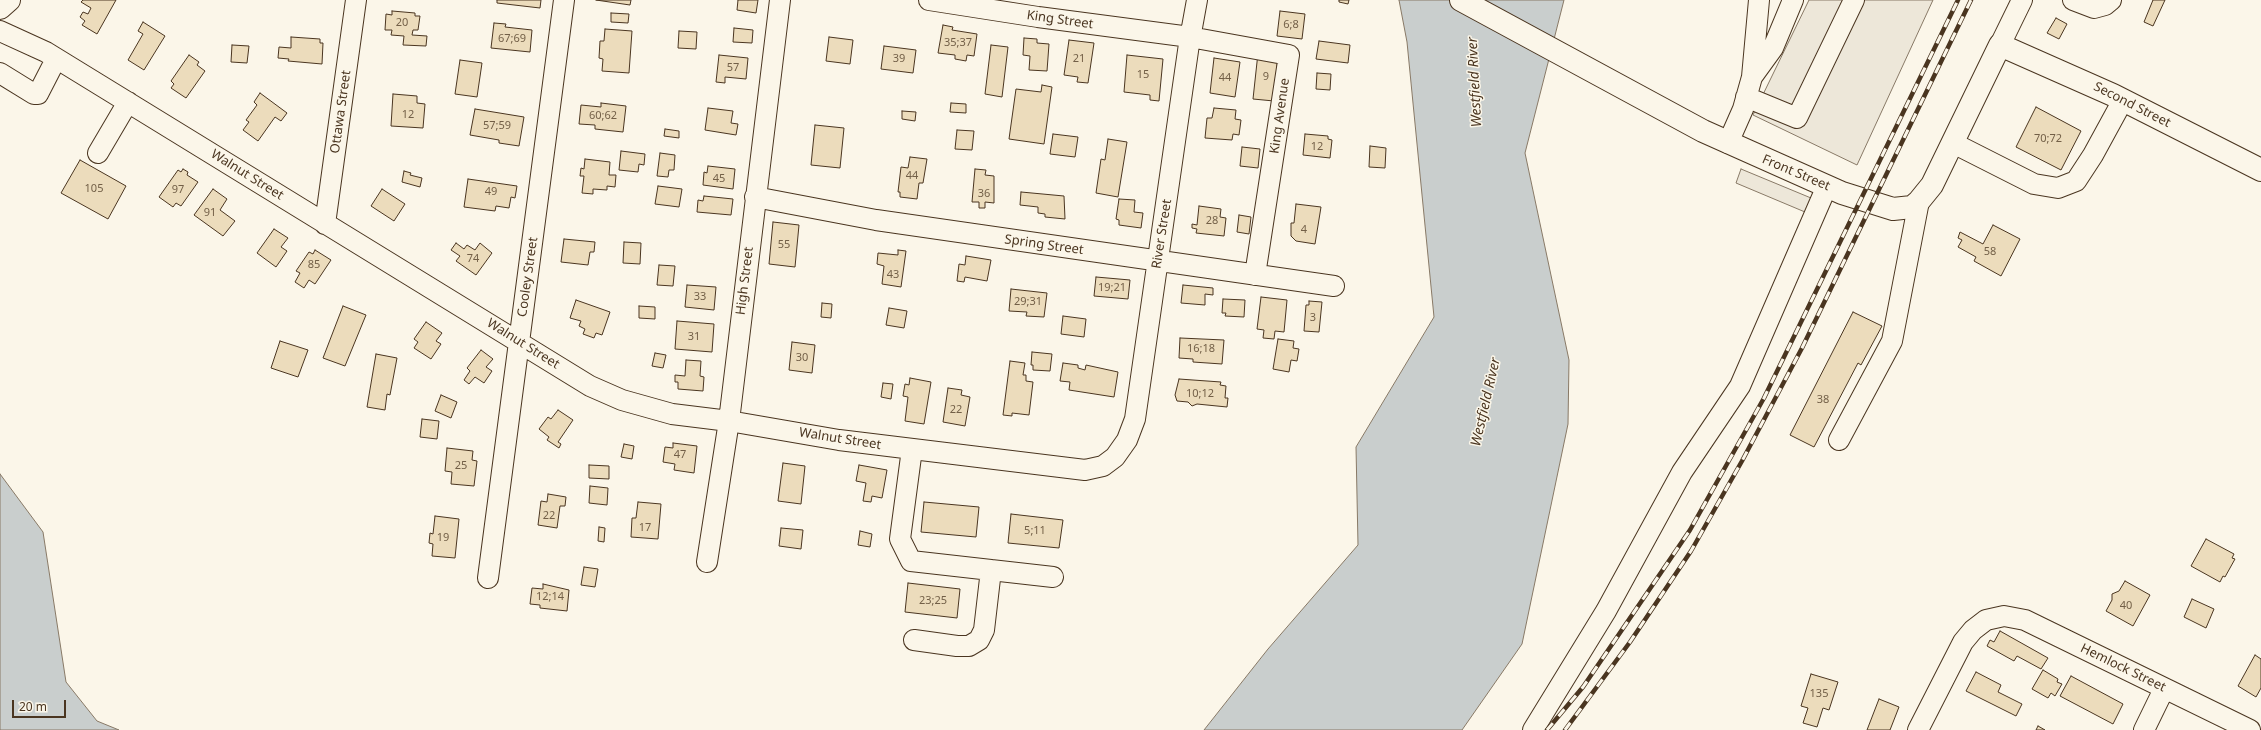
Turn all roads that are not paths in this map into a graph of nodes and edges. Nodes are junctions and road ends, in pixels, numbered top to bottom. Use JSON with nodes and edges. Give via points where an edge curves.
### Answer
{"nodes":[{"id":1,"x":9,"y":0,"type":"edge"},
{"id":2,"x":356,"y":0,"type":"edge"},
{"id":3,"x":564,"y":0,"type":"edge"},
{"id":4,"x":780,"y":0,"type":"edge"},
{"id":5,"x":929,"y":0,"type":"edge"},
{"id":6,"x":1197,"y":0,"type":"edge"},
{"id":7,"x":1759,"y":0,"type":"edge"},
{"id":8,"x":1793,"y":0,"type":"edge"},
{"id":9,"x":1854,"y":0,"type":"edge"},
{"id":10,"x":2022,"y":0,"type":"edge"},
{"id":11,"x":2073,"y":0,"type":"edge"},
{"id":12,"x":2111,"y":0,"type":"edge"},
{"id":13,"x":1469,"y":4,"type":"edge"},
{"id":14,"x":0,"y":8,"type":"edge"},
{"id":15,"x":0,"y":31,"type":"edge"},
{"id":16,"x":1190,"y":37,"type":"junction"},
{"id":17,"x":2000,"y":45,"type":"junction"},
{"id":18,"x":56,"y":59,"type":"junction"},
{"id":19,"x":0,"y":73,"type":"edge"},
{"id":20,"x":1752,"y":77,"type":"junction"},
{"id":21,"x":1746,"y":97,"type":"junction"},
{"id":22,"x":2123,"y":100,"type":"junction"},
{"id":23,"x":128,"y":102,"type":"junction"},
{"id":24,"x":1728,"y":143,"type":"junction"},
{"id":25,"x":1953,"y":143,"type":"junction"},
{"id":26,"x":98,"y":154,"type":"dead end"},
{"id":27,"x":2261,"y":170,"type":"edge"},
{"id":28,"x":1827,"y":186,"type":"junction"},
{"id":29,"x":755,"y":197,"type":"junction"},
{"id":30,"x":1919,"y":201,"type":"junction"},
{"id":31,"x":325,"y":224,"type":"junction"},
{"id":32,"x":1157,"y":261,"type":"junction"},
{"id":33,"x":1255,"y":276,"type":"junction"},
{"id":34,"x":1334,"y":286,"type":"dead end"},
{"id":35,"x":519,"y":342,"type":"junction"},
{"id":36,"x":729,"y":421,"type":"junction"},
{"id":37,"x":1839,"y":440,"type":"dead end"},
{"id":38,"x":912,"y":449,"type":"junction"},
{"id":39,"x":1110,"y":461,"type":"joint"},
{"id":40,"x":707,"y":562,"type":"dead end"},
{"id":41,"x":991,"y":570,"type":"junction"},
{"id":42,"x":1053,"y":577,"type":"dead end"},
{"id":43,"x":488,"y":578,"type":"dead end"},
{"id":44,"x":914,"y":640,"type":"dead end"},
{"id":45,"x":2164,"y":689,"type":"junction"},
{"id":46,"x":1533,"y":730,"type":"edge"},
{"id":47,"x":1918,"y":730,"type":"edge"},
{"id":48,"x":2144,"y":730,"type":"edge"},
{"id":49,"x":2250,"y":730,"type":"edge"}],
"edges":[{"from":1,"to":14,"type":"main road"},
{"from":2,"to":31,"type":"street","name":"Ottawa Street"},
{"from":3,"to":35,"type":"street","name":"Cooley Street"},
{"from":4,"to":29,"type":"street","name":"High Street"},
{"from":5,"to":16,"type":"street","name":"King Street"},
{"from":6,"to":16,"type":"street","name":"River Street"},
{"from":7,"to":20,"type":"street"},
{"from":8,"to":20,"type":"street","via":[[1773,48]]},
{"from":9,"to":21,"type":"street","via":[[1797,118]]},
{"from":10,"to":17,"type":"street"},
{"from":11,"to":12,"type":"street","via":[[2094,8]]},
{"from":13,"to":24,"type":"main road","name":"Front Street"},
{"from":15,"to":18,"type":"street","name":"Walnut Street"},
{"from":16,"to":32,"type":"street","name":"River Street"},
{"from":16,"to":33,"type":"street","name":"King Avenue","via":[[1289,55]]},
{"from":17,"to":22,"type":"main road","name":"Second Street"},
{"from":17,"to":25,"type":"main road"},
{"from":18,"to":19,"type":"street","via":[[38,94]]},
{"from":18,"to":23,"type":"street","name":"Walnut Street"},
{"from":20,"to":21,"type":"street"},
{"from":21,"to":24,"type":"street"},
{"from":22,"to":25,"type":"street","via":[[2094,155],[2076,181],[2058,188],[2034,184]]},
{"from":22,"to":27,"type":"main road","name":"Second Street"},
{"from":23,"to":26,"type":"street"},
{"from":23,"to":31,"type":"street","name":"Walnut Street"},
{"from":24,"to":28,"type":"main road","name":"Front Street"},
{"from":25,"to":30,"type":"main road","via":[[1939,173]]},
{"from":28,"to":30,"type":"main road","name":"Front Street","via":[[1860,200],[1893,209],[1912,207]]},
{"from":28,"to":46,"type":"street","via":[[1740,386],[1682,472],[1606,611]]},
{"from":29,"to":32,"type":"street","name":"Spring Street","via":[[876,220]]},
{"from":29,"to":36,"type":"street","name":"High Street"},
{"from":30,"to":37,"type":"street","via":[[1892,341]]},
{"from":31,"to":35,"type":"street","name":"Walnut Street"},
{"from":32,"to":33,"type":"street","name":"Spring Street"},
{"from":32,"to":39,"type":"street","name":"River Street","via":[[1135,419],[1127,440]]},
{"from":33,"to":34,"type":"street","name":"Spring Street"},
{"from":35,"to":36,"type":"street","name":"Walnut Street","via":[[590,386],[622,400],[672,414]]},
{"from":35,"to":43,"type":"street","name":"Cooley Street"},
{"from":36,"to":38,"type":"street","name":"Walnut Street","via":[[839,440]]},
{"from":36,"to":40,"type":"street","name":"High Street"},
{"from":38,"to":39,"type":"street","name":"Walnut Street","via":[[1068,469],[1092,470]]},
{"from":38,"to":41,"type":"street","via":[[900,539],[911,561]]},
{"from":41,"to":42,"type":"street"},
{"from":41,"to":44,"type":"street","via":[[984,630],[979,640],[969,646]]},
{"from":45,"to":47,"type":"street","name":"Hemlock Street","via":[[2025,620],[2014,617],[1993,618],[1973,630],[1963,642]]},
{"from":45,"to":48,"type":"street"},
{"from":45,"to":49,"type":"street","name":"Hemlock Street"}]}
